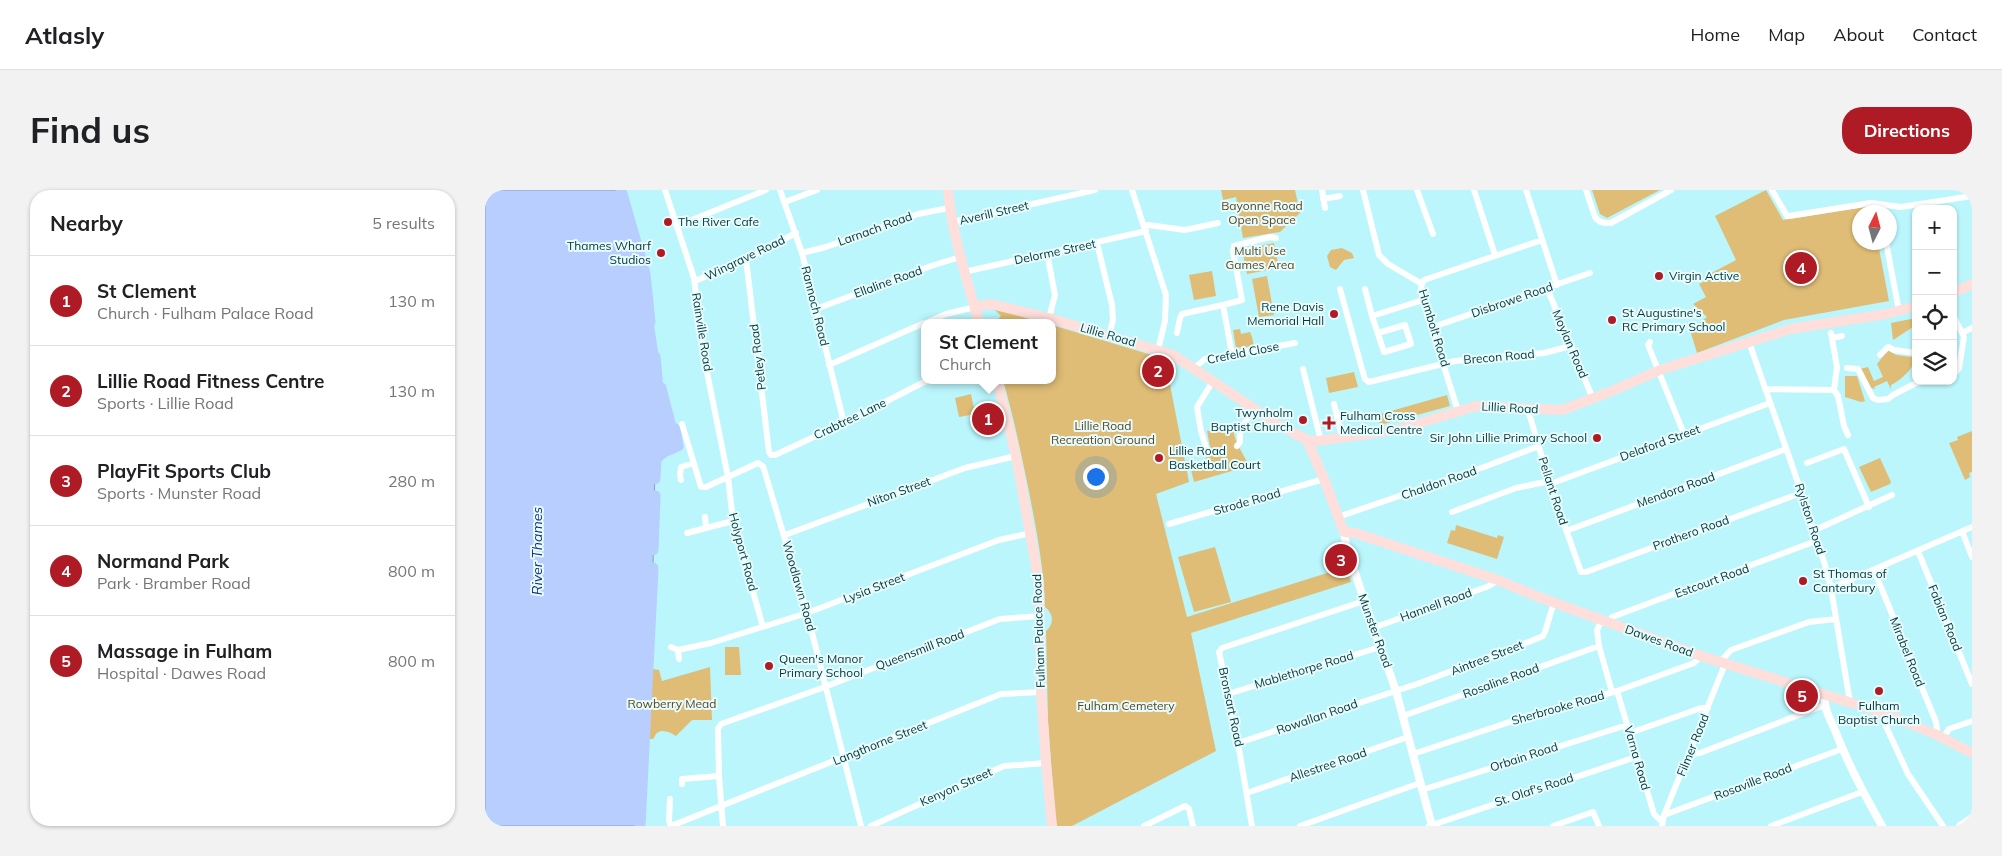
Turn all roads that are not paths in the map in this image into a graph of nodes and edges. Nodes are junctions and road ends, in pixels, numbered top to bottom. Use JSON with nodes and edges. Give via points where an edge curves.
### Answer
{"nodes":[{"id":1,"x":665,"y":190,"type":"edge"},
{"id":2,"x":766,"y":190,"type":"edge"},
{"id":3,"x":780,"y":190,"type":"edge"},
{"id":4,"x":817,"y":190,"type":"edge"},
{"id":5,"x":948,"y":190,"type":"edge"},
{"id":6,"x":1095,"y":190,"type":"edge"},
{"id":7,"x":1132,"y":190,"type":"edge"},
{"id":8,"x":1322,"y":190,"type":"edge"},
{"id":9,"x":1363,"y":190,"type":"edge"},
{"id":10,"x":1417,"y":190,"type":"edge"},
{"id":11,"x":1474,"y":190,"type":"edge"},
{"id":12,"x":1526,"y":190,"type":"edge"},
{"id":13,"x":1587,"y":190,"type":"edge"},
{"id":14,"x":1671,"y":190,"type":"edge"},
{"id":15,"x":1772,"y":190,"type":"edge"},
{"id":16,"x":1340,"y":196,"type":"dead end"},
{"id":17,"x":1972,"y":196,"type":"edge"},
{"id":18,"x":1323,"y":199,"type":"junction"},
{"id":19,"x":785,"y":202,"type":"junction"},
{"id":20,"x":1858,"y":205,"type":"edge"},
{"id":21,"x":1879,"y":205,"type":"edge"},
{"id":22,"x":1852,"y":206,"type":"edge"},
{"id":23,"x":1897,"y":207,"type":"edge"},
{"id":24,"x":949,"y":208,"type":"junction"},
{"id":25,"x":1325,"y":208,"type":"dead end"},
{"id":26,"x":952,"y":222,"type":"junction"},
{"id":27,"x":1218,"y":223,"type":"dead end"},
{"id":28,"x":677,"y":226,"type":"junction"},
{"id":29,"x":1145,"y":229,"type":"junction"},
{"id":30,"x":795,"y":233,"type":"junction"},
{"id":31,"x":1433,"y":234,"type":"dead end"},
{"id":32,"x":1276,"y":238,"type":"dead end"},
{"id":33,"x":1542,"y":240,"type":"junction"},
{"id":34,"x":1097,"y":243,"type":"junction"},
{"id":35,"x":1888,"y":250,"type":"edge"},
{"id":36,"x":802,"y":253,"type":"junction"},
{"id":37,"x":1047,"y":253,"type":"junction"},
{"id":38,"x":1495,"y":255,"type":"junction"},
{"id":39,"x":961,"y":258,"type":"junction"},
{"id":40,"x":746,"y":259,"type":"junction"},
{"id":41,"x":964,"y":272,"type":"junction"},
{"id":42,"x":1590,"y":274,"type":"dead end"},
{"id":43,"x":695,"y":282,"type":"junction"},
{"id":44,"x":1422,"y":284,"type":"junction"},
{"id":45,"x":1972,"y":284,"type":"edge"},
{"id":46,"x":1557,"y":285,"type":"junction"},
{"id":47,"x":1547,"y":288,"type":"junction"},
{"id":48,"x":1365,"y":289,"type":"dead end"},
{"id":49,"x":1341,"y":290,"type":"dead end"},
{"id":50,"x":1957,"y":291,"type":"edge"},
{"id":51,"x":1423,"y":300,"type":"junction"},
{"id":52,"x":1223,"y":305,"type":"junction"},
{"id":53,"x":975,"y":307,"type":"junction"},
{"id":54,"x":1912,"y":307,"type":"edge"},
{"id":55,"x":816,"y":309,"type":"junction"},
{"id":56,"x":1899,"y":310,"type":"junction"},
{"id":57,"x":1372,"y":316,"type":"junction"},
{"id":58,"x":1049,"y":318,"type":"junction"},
{"id":59,"x":934,"y":319,"type":"edge"},
{"id":60,"x":978,"y":319,"type":"edge"},
{"id":61,"x":1052,"y":319,"type":"edge"},
{"id":62,"x":1056,"y":320,"type":"edge"},
{"id":63,"x":1957,"y":323,"type":"edge"},
{"id":64,"x":921,"y":325,"type":"edge"},
{"id":65,"x":1433,"y":327,"type":"junction"},
{"id":66,"x":1972,"y":328,"type":"edge"},
{"id":67,"x":1177,"y":333,"type":"dead end"},
{"id":68,"x":1378,"y":333,"type":"junction"},
{"id":69,"x":1962,"y":333,"type":"junction"},
{"id":70,"x":1109,"y":336,"type":"junction"},
{"id":71,"x":1842,"y":336,"type":"dead end"},
{"id":72,"x":1650,"y":342,"type":"dead end"},
{"id":73,"x":1749,"y":342,"type":"junction"},
{"id":74,"x":1295,"y":343,"type":"dead end"},
{"id":75,"x":1571,"y":346,"type":"junction"},
{"id":76,"x":1157,"y":350,"type":"junction"},
{"id":77,"x":1912,"y":352,"type":"edge"},
{"id":78,"x":1232,"y":354,"type":"junction"},
{"id":79,"x":1880,"y":355,"type":"dead end"},
{"id":80,"x":1445,"y":363,"type":"junction"},
{"id":81,"x":829,"y":365,"type":"junction"},
{"id":82,"x":1194,"y":368,"type":"junction"},
{"id":83,"x":1847,"y":368,"type":"dead end"},
{"id":84,"x":1303,"y":369,"type":"dead end"},
{"id":85,"x":1659,"y":370,"type":"junction"},
{"id":86,"x":1957,"y":370,"type":"edge"},
{"id":87,"x":1213,"y":381,"type":"junction"},
{"id":88,"x":921,"y":384,"type":"edge"},
{"id":89,"x":998,"y":384,"type":"edge"},
{"id":90,"x":1912,"y":385,"type":"edge"},
{"id":91,"x":1765,"y":389,"type":"junction"},
{"id":92,"x":1834,"y":390,"type":"junction"},
{"id":93,"x":1593,"y":399,"type":"junction"},
{"id":94,"x":1770,"y":403,"type":"junction"},
{"id":95,"x":1334,"y":404,"type":"dead end"},
{"id":96,"x":1253,"y":408,"type":"junction"},
{"id":97,"x":1528,"y":410,"type":"junction"},
{"id":98,"x":1459,"y":411,"type":"junction"},
{"id":99,"x":843,"y":423,"type":"junction"},
{"id":100,"x":682,"y":424,"type":"dead end"},
{"id":101,"x":1684,"y":434,"type":"junction"},
{"id":102,"x":1848,"y":435,"type":"dead end"},
{"id":103,"x":1342,"y":437,"type":"junction"},
{"id":104,"x":1307,"y":440,"type":"junction"},
{"id":105,"x":1321,"y":441,"type":"junction"},
{"id":106,"x":1237,"y":446,"type":"dead end"},
{"id":107,"x":1539,"y":446,"type":"junction"},
{"id":108,"x":1787,"y":449,"type":"junction"},
{"id":109,"x":1207,"y":451,"type":"dead end"},
{"id":110,"x":771,"y":455,"type":"joint"},
{"id":111,"x":1016,"y":456,"type":"junction"},
{"id":112,"x":694,"y":463,"type":"junction"},
{"id":113,"x":1807,"y":463,"type":"dead end"},
{"id":114,"x":728,"y":477,"type":"junction"},
{"id":115,"x":1324,"y":479,"type":"junction"},
{"id":116,"x":681,"y":480,"type":"dead end"},
{"id":117,"x":1550,"y":482,"type":"junction"},
{"id":118,"x":1801,"y":493,"type":"junction"},
{"id":119,"x":1892,"y":495,"type":"dead end"},
{"id":120,"x":1869,"y":507,"type":"junction"},
{"id":121,"x":1452,"y":512,"type":"dead end"},
{"id":122,"x":705,"y":517,"type":"dead end"},
{"id":123,"x":1338,"y":517,"type":"junction"},
{"id":124,"x":733,"y":521,"type":"junction"},
{"id":125,"x":1169,"y":524,"type":"dead end"},
{"id":126,"x":1972,"y":527,"type":"edge"},
{"id":127,"x":706,"y":528,"type":"junction"},
{"id":128,"x":1566,"y":530,"type":"junction"},
{"id":129,"x":1813,"y":531,"type":"junction"},
{"id":130,"x":1344,"y":532,"type":"junction"},
{"id":131,"x":1962,"y":532,"type":"junction"},
{"id":132,"x":687,"y":533,"type":"dead end"},
{"id":133,"x":1031,"y":533,"type":"junction"},
{"id":134,"x":785,"y":535,"type":"junction"},
{"id":135,"x":1816,"y":541,"type":"junction"},
{"id":136,"x":1918,"y":551,"type":"junction"},
{"id":137,"x":1972,"y":557,"type":"edge"},
{"id":138,"x":1874,"y":570,"type":"junction"},
{"id":139,"x":1581,"y":572,"type":"joint"},
{"id":140,"x":1498,"y":580,"type":"junction"},
{"id":141,"x":1831,"y":588,"type":"junction"},
{"id":142,"x":1364,"y":601,"type":"junction"},
{"id":143,"x":1555,"y":602,"type":"junction"},
{"id":144,"x":807,"y":613,"type":"junction"},
{"id":145,"x":1040,"y":616,"type":"junction"},
{"id":146,"x":1836,"y":619,"type":"junction"},
{"id":147,"x":1605,"y":621,"type":"junction"},
{"id":148,"x":763,"y":627,"type":"junction"},
{"id":149,"x":1373,"y":628,"type":"junction"},
{"id":150,"x":1599,"y":646,"type":"junction"},
{"id":151,"x":1380,"y":647,"type":"junction"},
{"id":152,"x":1701,"y":656,"type":"junction"},
{"id":153,"x":679,"y":659,"type":"dead end"},
{"id":154,"x":1722,"y":663,"type":"junction"},
{"id":155,"x":1972,"y":684,"type":"edge"},
{"id":156,"x":825,"y":687,"type":"junction"},
{"id":157,"x":1396,"y":691,"type":"junction"},
{"id":158,"x":1615,"y":691,"type":"junction"},
{"id":159,"x":1041,"y":692,"type":"junction"},
{"id":160,"x":1228,"y":694,"type":"junction"},
{"id":161,"x":1825,"y":700,"type":"junction"},
{"id":162,"x":1850,"y":702,"type":"junction"},
{"id":163,"x":1707,"y":708,"type":"junction"},
{"id":164,"x":1884,"y":713,"type":"junction"},
{"id":165,"x":1403,"y":716,"type":"junction"},
{"id":166,"x":1972,"y":721,"type":"edge"},
{"id":167,"x":1627,"y":724,"type":"junction"},
{"id":168,"x":1630,"y":733,"type":"junction"},
{"id":169,"x":1939,"y":736,"type":"junction"},
{"id":170,"x":1408,"y":737,"type":"junction"},
{"id":171,"x":1239,"y":743,"type":"junction"},
{"id":172,"x":1841,"y":749,"type":"junction"},
{"id":173,"x":1972,"y":753,"type":"edge"},
{"id":174,"x":1413,"y":754,"type":"junction"},
{"id":175,"x":1689,"y":754,"type":"junction"},
{"id":176,"x":843,"y":757,"type":"junction"},
{"id":177,"x":1637,"y":757,"type":"junction"},
{"id":178,"x":1045,"y":763,"type":"junction"},
{"id":179,"x":719,"y":776,"type":"junction"},
{"id":180,"x":681,"y":779,"type":"dead end"},
{"id":181,"x":1421,"y":786,"type":"junction"},
{"id":182,"x":1862,"y":792,"type":"junction"},
{"id":183,"x":1247,"y":793,"type":"junction"},
{"id":184,"x":670,"y":799,"type":"dead end"},
{"id":185,"x":721,"y":807,"type":"junction"},
{"id":186,"x":1665,"y":815,"type":"junction"},
{"id":187,"x":1972,"y":818,"type":"edge"},
{"id":188,"x":1662,"y":824,"type":"edge"},
{"id":189,"x":671,"y":826,"type":"edge"},
{"id":190,"x":723,"y":826,"type":"edge"},
{"id":191,"x":861,"y":826,"type":"edge"},
{"id":192,"x":871,"y":826,"type":"edge"},
{"id":193,"x":1052,"y":826,"type":"edge"},
{"id":194,"x":1144,"y":826,"type":"edge"},
{"id":195,"x":1193,"y":826,"type":"edge"},
{"id":196,"x":1252,"y":826,"type":"edge"},
{"id":197,"x":1300,"y":826,"type":"edge"},
{"id":198,"x":1431,"y":826,"type":"edge"},
{"id":199,"x":1553,"y":826,"type":"edge"},
{"id":200,"x":1599,"y":826,"type":"edge"},
{"id":201,"x":1771,"y":826,"type":"edge"},
{"id":202,"x":1882,"y":826,"type":"edge"},
{"id":203,"x":1943,"y":826,"type":"edge"},
{"id":204,"x":1960,"y":826,"type":"edge"}],
"edges":[{"from":1,"to":28,"type":"street","name":"Rainville Road"},
{"from":2,"to":28,"type":"street"},
{"from":3,"to":19,"type":"street","name":"Rannoch Road"},
{"from":4,"to":19,"type":"street"},
{"from":5,"to":24,"type":"main road"},
{"from":6,"to":26,"type":"street","name":"Averill Street"},
{"from":7,"to":29,"type":"street"},
{"from":8,"to":18,"type":"street"},
{"from":9,"to":44,"type":"street","via":[[1379,255],[1387,264]]},
{"from":10,"to":31,"type":"street"},
{"from":11,"to":38,"type":"street"},
{"from":12,"to":33,"type":"street"},
{"from":13,"to":14,"type":"street","via":[[1597,220],[1605,223],[1611,223]]},
{"from":15,"to":22,"type":"street","via":[[1787,216]]},
{"from":16,"to":18,"type":"street"},
{"from":17,"to":23,"type":"street"},
{"from":18,"to":25,"type":"street"},
{"from":19,"to":30,"type":"street","name":"Rannoch Road"},
{"from":20,"to":21,"type":"street"},
{"from":24,"to":26,"type":"main road"},
{"from":24,"to":36,"type":"street","name":"Larnach Road","via":[[919,214]]},
{"from":26,"to":39,"type":"main road"},
{"from":27,"to":29,"type":"street","name":"Delorme Street","via":[[1185,230],[1148,225]]},
{"from":28,"to":43,"type":"street","name":"Rainville Road"},
{"from":29,"to":34,"type":"street","name":"Delorme Street"},
{"from":29,"to":76,"type":"street","via":[[1166,294],[1165,321]]},
{"from":30,"to":36,"type":"street","name":"Rannoch Road"},
{"from":30,"to":40,"type":"street","name":"Wingrave Road"},
{"from":32,"to":52,"type":"street","via":[[1234,246],[1242,300]]},
{"from":33,"to":38,"type":"street","name":"Humbolt Road"},
{"from":33,"to":46,"type":"street"},
{"from":34,"to":37,"type":"street","name":"Delorme Street"},
{"from":34,"to":70,"type":"street","via":[[1112,305]]},
{"from":35,"to":56,"type":"street"},
{"from":36,"to":55,"type":"street","name":"Rannoch Road"},
{"from":37,"to":41,"type":"street","name":"Delorme Street"},
{"from":37,"to":58,"type":"street","via":[[1055,295]]},
{"from":38,"to":44,"type":"street","name":"Humbolt Road","via":[[1424,280]]},
{"from":39,"to":41,"type":"main road"},
{"from":39,"to":55,"type":"street","name":"Ellaline Road"},
{"from":40,"to":43,"type":"street","name":"Wingrave Road"},
{"from":40,"to":110,"type":"street","name":"Petley Road"},
{"from":41,"to":53,"type":"main road"},
{"from":42,"to":46,"type":"street","name":"Disbrowe Road"},
{"from":43,"to":114,"type":"street","name":"Rainville Road","via":[[703,352]]},
{"from":44,"to":51,"type":"street","name":"Humbolt Road"},
{"from":45,"to":50,"type":"main road"},
{"from":46,"to":47,"type":"street","name":"Disbrowe Road"},
{"from":47,"to":65,"type":"street","name":"Disbrowe Road"},
{"from":47,"to":75,"type":"street","name":"Moylan Road"},
{"from":48,"to":57,"type":"street"},
{"from":49,"to":80,"type":"street","name":"Brecon Road","via":[[1363,374],[1369,382]]},
{"from":51,"to":57,"type":"street"},
{"from":51,"to":65,"type":"street","name":"Humbolt Road"},
{"from":52,"to":67,"type":"street","via":[[1182,314]]},
{"from":52,"to":78,"type":"street"},
{"from":53,"to":58,"type":"main road","name":"Lillie Road","via":[[991,304]]},
{"from":53,"to":59,"type":"street"},
{"from":53,"to":60,"type":"main road"},
{"from":54,"to":56,"type":"main road","name":"Lillie Road"},
{"from":55,"to":81,"type":"street","name":"Rannoch Road"},
{"from":56,"to":73,"type":"main road","name":"Lillie Road","via":[[1790,329]]},
{"from":57,"to":68,"type":"street"},
{"from":58,"to":61,"type":"main road","name":"Lillie Road"},
{"from":62,"to":70,"type":"main road","name":"Lillie Road"},
{"from":63,"to":69,"type":"street"},
{"from":64,"to":81,"type":"street"},
{"from":65,"to":80,"type":"street","name":"Humbolt Road"},
{"from":66,"to":69,"type":"street"},
{"from":68,"to":68,"type":"street","via":[[1405,325],[1411,344],[1385,352]]},
{"from":69,"to":86,"type":"street"},
{"from":70,"to":76,"type":"main road","name":"Lillie Road"},
{"from":71,"to":92,"type":"street","via":[[1831,336],[1837,367]]},
{"from":72,"to":85,"type":"street","via":[[1648,345]]},
{"from":73,"to":85,"type":"main road","name":"Lillie Road"},
{"from":73,"to":91,"type":"street","name":"Rylston Road"},
{"from":74,"to":78,"type":"street","name":"Crefeld Close"},
{"from":75,"to":80,"type":"street","name":"Brecon Road","via":[[1544,353]]},
{"from":75,"to":93,"type":"street","name":"Moylan Road"},
{"from":76,"to":82,"type":"main road","name":"Lillie Road","via":[[1173,355]]},
{"from":77,"to":79,"type":"street","via":[[1888,347]]},
{"from":78,"to":82,"type":"street","name":"Crefeld Close","via":[[1205,359]]},
{"from":80,"to":98,"type":"street","name":"Humbolt Road"},
{"from":81,"to":99,"type":"street","name":"Rannoch Road"},
{"from":82,"to":87,"type":"main road","name":"Lillie Road"},
{"from":83,"to":90,"type":"street","via":[[1858,369],[1873,398],[1878,400],[1888,399]]},
{"from":84,"to":105,"type":"street"},
{"from":85,"to":93,"type":"main road","name":"Lillie Road"},
{"from":85,"to":101,"type":"street"},
{"from":87,"to":96,"type":"main road","name":"Lillie Road"},
{"from":87,"to":109,"type":"street","via":[[1197,407]]},
{"from":88,"to":99,"type":"street","name":"Crabtree Lane"},
{"from":89,"to":111,"type":"main road","name":"Fulham Palace Road"},
{"from":91,"to":92,"type":"street"},
{"from":91,"to":94,"type":"street","name":"Rylston Road"},
{"from":92,"to":102,"type":"street"},
{"from":93,"to":97,"type":"main road","name":"Lillie Road","via":[[1562,410]]},
{"from":94,"to":101,"type":"street","name":"Delaford Street"},
{"from":94,"to":108,"type":"street","name":"Rylston Road"},
{"from":95,"to":103,"type":"street"},
{"from":96,"to":104,"type":"main road","name":"Lillie Road"},
{"from":96,"to":106,"type":"street","via":[[1240,431]]},
{"from":97,"to":98,"type":"main road","name":"Lillie Road","via":[[1475,406]]},
{"from":97,"to":107,"type":"street","name":"Pellant Road"},
{"from":98,"to":103,"type":"main road","name":"Lillie Road","via":[[1397,430]]},
{"from":99,"to":110,"type":"street","name":"Crabtree Lane"},
{"from":100,"to":112,"type":"street"},
{"from":101,"to":117,"type":"street","name":"Delaford Street"},
{"from":103,"to":105,"type":"main road","name":"Lillie Road"},
{"from":104,"to":105,"type":"main road","name":"Lillie Road"},
{"from":104,"to":115,"type":"main road","name":"Munster Road"},
{"from":107,"to":117,"type":"street","name":"Pellant Road"},
{"from":107,"to":123,"type":"street","name":"Chaldon Road"},
{"from":108,"to":118,"type":"street","name":"Rylston Road"},
{"from":108,"to":128,"type":"street","name":"Mendora Road"},
{"from":111,"to":133,"type":"main road","name":"Fulham Palace Road"},
{"from":111,"to":134,"type":"street","name":"Niton Street","via":[[965,468]]},
{"from":112,"to":114,"type":"street","via":[[701,488]]},
{"from":112,"to":116,"type":"street","via":[[681,467]]},
{"from":113,"to":120,"type":"street","via":[[1844,449]]},
{"from":114,"to":124,"type":"street","name":"Holyport Road"},
{"from":114,"to":134,"type":"street","name":"Woodlawn Road","via":[[758,463],[763,464]]},
{"from":115,"to":123,"type":"main road","name":"Munster Road"},
{"from":115,"to":125,"type":"street","name":"Strode Road"},
{"from":117,"to":121,"type":"street","name":"Delaford Street","via":[[1515,488]]},
{"from":117,"to":128,"type":"street","name":"Pellant Road"},
{"from":118,"to":129,"type":"street","name":"Rylston Road"},
{"from":118,"to":139,"type":"street","name":"Prothero Road"},
{"from":119,"to":120,"type":"street"},
{"from":120,"to":129,"type":"street"},
{"from":122,"to":127,"type":"street"},
{"from":123,"to":130,"type":"main road","name":"Munster Road"},
{"from":124,"to":127,"type":"street"},
{"from":124,"to":148,"type":"street","name":"Holyport Road"},
{"from":126,"to":131,"type":"street"},
{"from":127,"to":132,"type":"street"},
{"from":128,"to":139,"type":"street","name":"Pellant Road"},
{"from":129,"to":135,"type":"street","name":"Rylston Road"},
{"from":130,"to":140,"type":"main road","name":"Dawes Road"},
{"from":130,"to":142,"type":"street","name":"Munster Road"},
{"from":131,"to":136,"type":"street"},
{"from":131,"to":137,"type":"street"},
{"from":133,"to":144,"type":"street","name":"Lysia Street","via":[[999,540]]},
{"from":133,"to":145,"type":"main road","name":"Fulham Palace Road","via":[[1039,583]]},
{"from":134,"to":144,"type":"street","name":"Woodlawn Road"},
{"from":135,"to":141,"type":"street","name":"Rylston Road"},
{"from":135,"to":147,"type":"street","name":"Estcourt Road"},
{"from":136,"to":138,"type":"street"},
{"from":136,"to":155,"type":"street","name":"Fabian Road"},
{"from":138,"to":141,"type":"street"},
{"from":138,"to":169,"type":"street","name":"Mirabel Road"},
{"from":140,"to":143,"type":"main road","name":"Dawes Road"},
{"from":140,"to":149,"type":"street","name":"Hannell Road"},
{"from":141,"to":146,"type":"street","name":"Rylston Road"},
{"from":142,"to":149,"type":"street","name":"Munster Road"},
{"from":142,"to":160,"type":"street","name":"Bronsart Road","via":[[1222,648],[1219,652]]},
{"from":143,"to":147,"type":"main road","name":"Dawes Road"},
{"from":143,"to":157,"type":"street","name":"Aintree Street","via":[[1545,632],[1539,638]]},
{"from":144,"to":148,"type":"street","name":"Lysia Street"},
{"from":144,"to":156,"type":"street","name":"Woodlawn Road"},
{"from":145,"to":156,"type":"street","name":"Queensmill Road","via":[[1000,618]]},
{"from":145,"to":159,"type":"main road","name":"Fulham Palace Road"},
{"from":146,"to":154,"type":"street","via":[[1809,622],[1731,650]]},
{"from":146,"to":162,"type":"street","name":"Rylston Road"},
{"from":147,"to":150,"type":"street","name":"Varna Road","via":[[1597,630]]},
{"from":147,"to":152,"type":"main road","name":"Dawes Road"},
{"from":148,"to":153,"type":"street","name":"Lysia Street","via":[[716,641],[675,648]]},
{"from":149,"to":151,"type":"street","name":"Munster Road"},
{"from":150,"to":158,"type":"street","name":"Varna Road"},
{"from":150,"to":165,"type":"street","name":"Rosaline Road"},
{"from":151,"to":157,"type":"street","name":"Munster Road"},
{"from":151,"to":160,"type":"street","name":"Mablethorpe Road"},
{"from":152,"to":154,"type":"main road","name":"Dawes Road"},
{"from":152,"to":158,"type":"street","name":"Sherbrooke Road","via":[[1694,663]]},
{"from":154,"to":161,"type":"main road","name":"Dawes Road"},
{"from":154,"to":163,"type":"street","name":"Filmer Road"},
{"from":156,"to":176,"type":"street","name":"Woodlawn Road"},
{"from":156,"to":179,"type":"street","name":"Queensmill Road","via":[[719,726]]},
{"from":157,"to":165,"type":"street","name":"Munster Road"},
{"from":157,"to":171,"type":"street","name":"Rowallan Road"},
{"from":158,"to":167,"type":"street","name":"Varna Road"},
{"from":158,"to":174,"type":"street","name":"Sherbrooke Road"},
{"from":159,"to":176,"type":"street","name":"Langthorne Street","via":[[1001,694]]},
{"from":159,"to":178,"type":"main road","name":"Fulham Palace Road"},
{"from":160,"to":171,"type":"street","name":"Bronsart Road"},
{"from":161,"to":162,"type":"main road","name":"Dawes Road"},
{"from":161,"to":172,"type":"street"},
{"from":161,"to":175,"type":"street","via":[[1700,753]]},
{"from":162,"to":164,"type":"main road","name":"Dawes Road"},
{"from":163,"to":168,"type":"street"},
{"from":163,"to":175,"type":"street","name":"Filmer Road"},
{"from":164,"to":169,"type":"main road","name":"Dawes Road"},
{"from":164,"to":203,"type":"street","via":[[1883,720],[1908,774]]},
{"from":165,"to":170,"type":"street","name":"Munster Road"},
{"from":166,"to":169,"type":"street"},
{"from":167,"to":168,"type":"street","name":"Varna Road"},
{"from":167,"to":181,"type":"street","name":"Orbain Road"},
{"from":168,"to":177,"type":"street","name":"Varna Road"},
{"from":169,"to":173,"type":"main road","name":"Dawes Road"},
{"from":170,"to":174,"type":"street","name":"Munster Road"},
{"from":170,"to":183,"type":"street","name":"Allestree Road"},
{"from":171,"to":183,"type":"street","name":"Bronsart Road"},
{"from":172,"to":182,"type":"street"},
{"from":172,"to":186,"type":"street","name":"Rosaville Road"},
{"from":174,"to":181,"type":"street","name":"Munster Road"},
{"from":175,"to":186,"type":"street","name":"Filmer Road"},
{"from":176,"to":185,"type":"street","name":"Langthorne Street"},
{"from":176,"to":191,"type":"street","name":"Woodlawn Road"},
{"from":177,"to":188,"type":"street","name":"Varna Road","via":[[1654,814]]},
{"from":177,"to":198,"type":"street","name":"St. Olaf's Road"},
{"from":178,"to":192,"type":"street","name":"Kenyon Street","via":[[1004,766]]},
{"from":178,"to":193,"type":"main road","name":"Fulham Palace Road"},
{"from":179,"to":180,"type":"street"},
{"from":179,"to":185,"type":"street"},
{"from":181,"to":197,"type":"street","name":"Orbain Road"},
{"from":181,"to":198,"type":"street","name":"Munster Road"},
{"from":182,"to":201,"type":"street"},
{"from":182,"to":202,"type":"street"},
{"from":183,"to":196,"type":"street","name":"Bronsart Road"},
{"from":184,"to":189,"type":"street"},
{"from":185,"to":189,"type":"street","name":"Langthorne Street"},
{"from":185,"to":190,"type":"street"},
{"from":186,"to":188,"type":"street","name":"Filmer Road"},
{"from":187,"to":204,"type":"street"},
{"from":194,"to":195,"type":"street","via":[[1185,806],[1189,809]]},
{"from":199,"to":200,"type":"street","via":[[1593,812]]}]}
